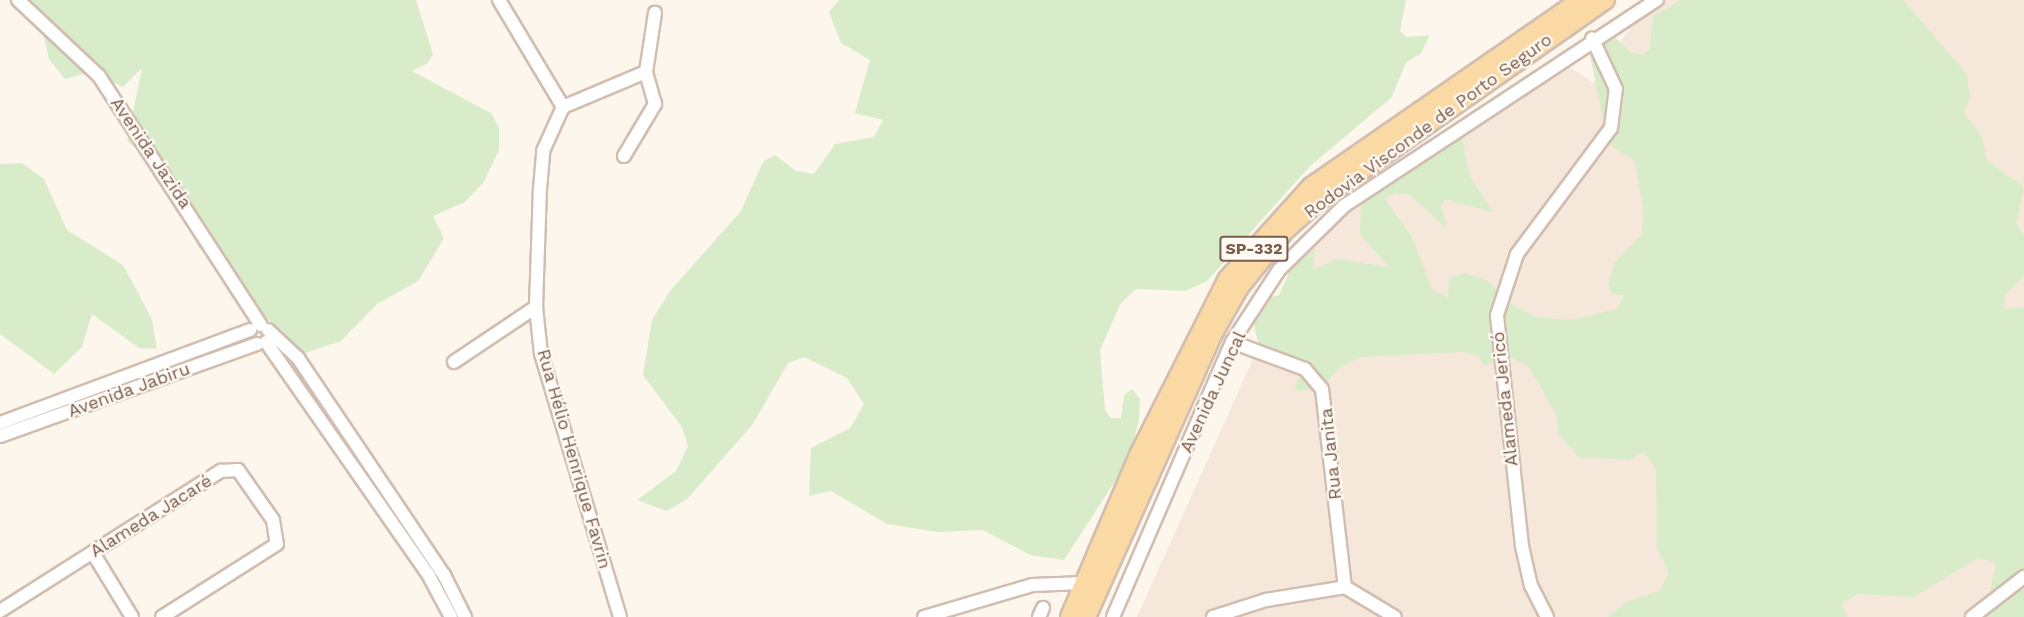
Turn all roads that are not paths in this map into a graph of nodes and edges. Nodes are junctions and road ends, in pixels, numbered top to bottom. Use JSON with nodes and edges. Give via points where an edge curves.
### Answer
{"nodes":[{"id":1,"x":18,"y":0,"type":"edge"},
{"id":2,"x":499,"y":0,"type":"edge"},
{"id":3,"x":1581,"y":0,"type":"edge"},
{"id":4,"x":1605,"y":0,"type":"edge"},
{"id":5,"x":1657,"y":0,"type":"edge"},
{"id":6,"x":655,"y":13,"type":"dead end"},
{"id":7,"x":1592,"y":38,"type":"junction"},
{"id":8,"x":646,"y":72,"type":"junction"},
{"id":9,"x":563,"y":107,"type":"junction"},
{"id":10,"x":624,"y":156,"type":"dead end"},
{"id":11,"x":536,"y":307,"type":"junction"},
{"id":12,"x":260,"y":334,"type":"junction"},
{"id":13,"x":1232,"y":342,"type":"junction"},
{"id":14,"x":454,"y":362,"type":"dead end"},
{"id":15,"x":0,"y":423,"type":"edge"},
{"id":16,"x":0,"y":436,"type":"edge"},
{"id":17,"x":93,"y":553,"type":"junction"},
{"id":18,"x":2024,"y":577,"type":"edge"},
{"id":19,"x":1084,"y":583,"type":"junction"},
{"id":20,"x":1345,"y":587,"type":"junction"},
{"id":21,"x":0,"y":611,"type":"edge"},
{"id":22,"x":132,"y":617,"type":"edge"},
{"id":23,"x":162,"y":617,"type":"edge"},
{"id":24,"x":451,"y":617,"type":"edge"},
{"id":25,"x":465,"y":617,"type":"edge"},
{"id":26,"x":620,"y":617,"type":"edge"},
{"id":27,"x":924,"y":617,"type":"edge"},
{"id":28,"x":1070,"y":617,"type":"edge"},
{"id":29,"x":1086,"y":617,"type":"edge"},
{"id":30,"x":1113,"y":617,"type":"edge"},
{"id":31,"x":1213,"y":617,"type":"edge"},
{"id":32,"x":1395,"y":617,"type":"edge"},
{"id":33,"x":1547,"y":617,"type":"edge"},
{"id":34,"x":1972,"y":617,"type":"edge"}],
"edges":[{"from":1,"to":12,"type":"street","name":"Avenida Jazida","via":[[99,76]]},
{"from":2,"to":9,"type":"street"},
{"from":3,"to":19,"type":"main road","name":"Rodovia Visconde de Porto Seguro","number":"SP-332","via":[[1311,188],[1228,279],[1139,455]]},
{"from":4,"to":29,"type":"main road","name":"Rodovia Visconde de Porto Seguro","number":"SP-332","via":[[1319,200],[1286,230],[1239,287],[1213,333]]},
{"from":5,"to":7,"type":"street","name":"Avenida Juncal"},
{"from":6,"to":8,"type":"street"},
{"from":7,"to":13,"type":"street","name":"Avenida Juncal","via":[[1325,220],[1279,270]]},
{"from":7,"to":33,"type":"street","name":"Alameda Jericó","via":[[1616,89],[1611,128],[1517,254],[1503,284],[1497,315],[1522,546],[1531,586]]},
{"from":8,"to":9,"type":"street"},
{"from":8,"to":10,"type":"street","via":[[655,104]]},
{"from":9,"to":11,"type":"street","name":"Rua Hélio Henrique Favrin","via":[[543,151]]},
{"from":11,"to":14,"type":"street"},
{"from":11,"to":26,"type":"street","name":"Rua Hélio Henrique Favrin","via":[[541,354]]},
{"from":12,"to":15,"type":"street","name":"Avenida Jabiru"},
{"from":12,"to":16,"type":"street","name":"Avenida Jabiru"},
{"from":12,"to":24,"type":"street","name":"Avenida Jazida","via":[[429,576]]},
{"from":12,"to":25,"type":"street","name":"Avenida Jazida","via":[[298,358],[439,567]]},
{"from":13,"to":20,"type":"street","name":"Rua Janita","via":[[1305,369],[1322,389]]},
{"from":13,"to":30,"type":"street","name":"Avenida Juncal"},
{"from":17,"to":21,"type":"street","name":"Alameda Jacaré"},
{"from":17,"to":22,"type":"street"},
{"from":17,"to":23,"type":"street","name":"Alameda Jacaré","via":[[221,471],[243,473],[273,520],[277,544]]},
{"from":18,"to":34,"type":"street"},
{"from":19,"to":27,"type":"street","via":[[1032,585]]},
{"from":19,"to":28,"type":"main road","name":"Rodovia Visconde de Porto Seguro","number":"SP-332"},
{"from":20,"to":31,"type":"street","via":[[1266,600]]},
{"from":20,"to":32,"type":"street"}]}
